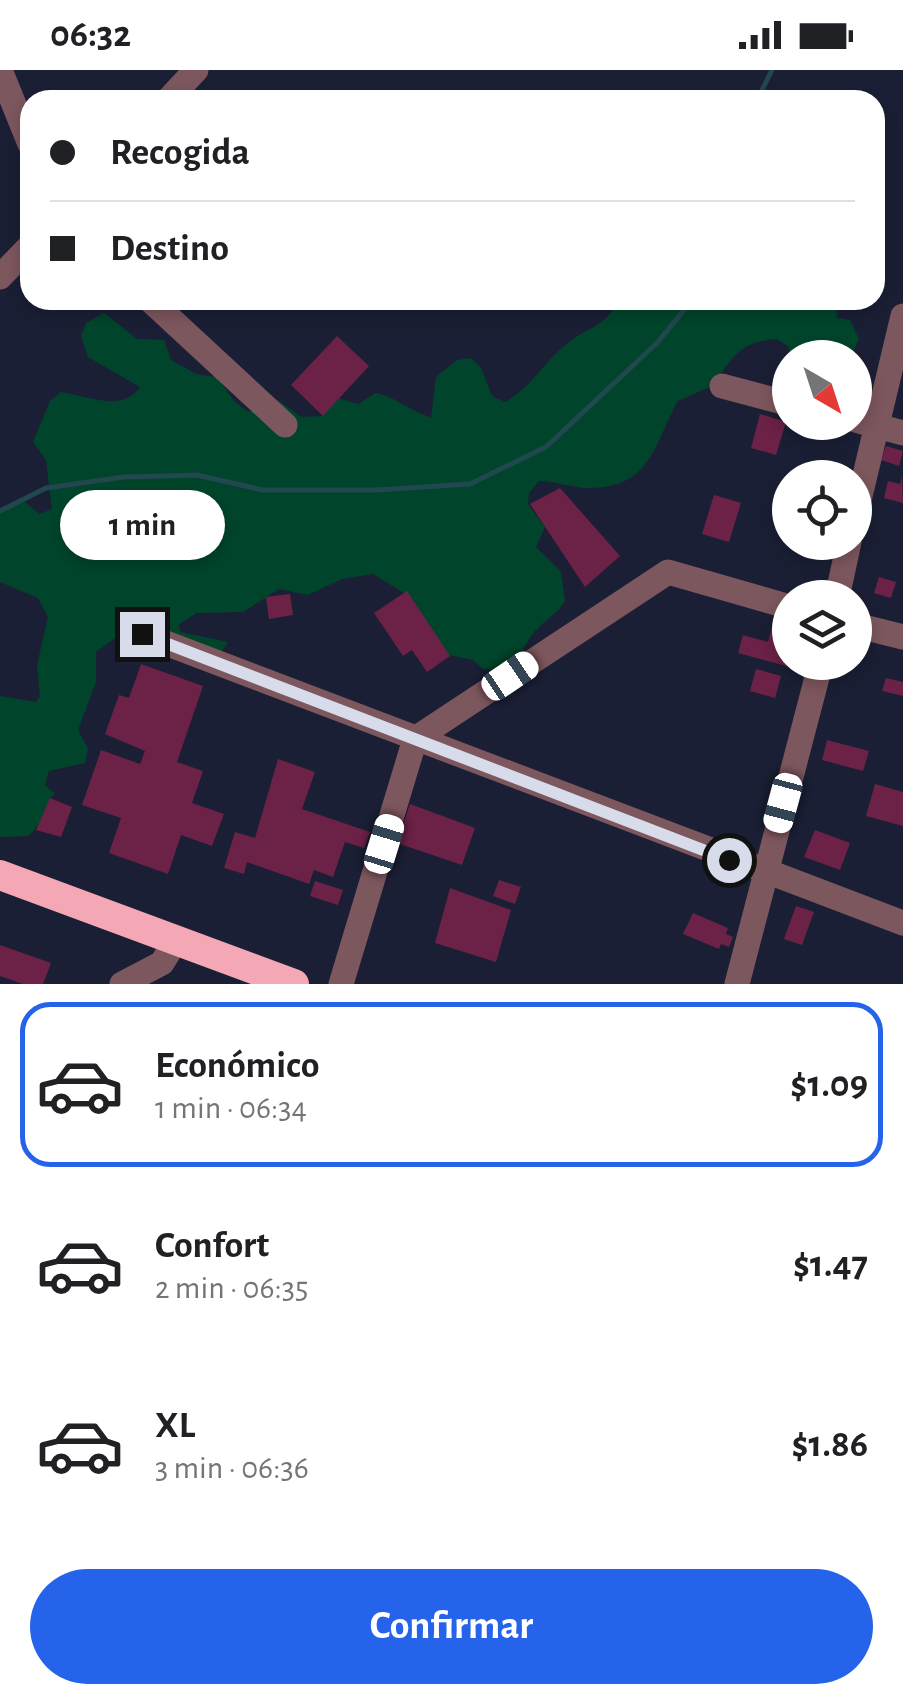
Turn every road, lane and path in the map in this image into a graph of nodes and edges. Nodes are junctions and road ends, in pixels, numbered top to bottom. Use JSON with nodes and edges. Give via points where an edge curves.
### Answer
{"nodes":[{"id":1,"x":0,"y":70,"type":"edge"},
{"id":2,"x":196,"y":70,"type":"edge"},
{"id":3,"x":177,"y":90,"type":"edge"},
{"id":4,"x":20,"y":119,"type":"edge"},
{"id":5,"x":20,"y":256,"type":"edge"},
{"id":6,"x":0,"y":277,"type":"edge"},
{"id":7,"x":161,"y":310,"type":"edge"},
{"id":8,"x":903,"y":316,"type":"edge"},
{"id":9,"x":722,"y":386,"type":"dead end"},
{"id":10,"x":772,"y":399,"type":"edge"},
{"id":11,"x":872,"y":403,"type":"edge"},
{"id":12,"x":284,"y":425,"type":"dead end"},
{"id":13,"x":872,"y":425,"type":"edge"},
{"id":14,"x":903,"y":433,"type":"edge"},
{"id":15,"x":772,"y":602,"type":"edge"},
{"id":16,"x":872,"y":630,"type":"edge"},
{"id":17,"x":142,"y":634,"type":"dead end"},
{"id":18,"x":903,"y":638,"type":"edge"},
{"id":19,"x":816,"y":680,"type":"edge"},
{"id":20,"x":415,"y":738,"type":"junction"},
{"id":21,"x":764,"y":874,"type":"junction"},
{"id":22,"x":0,"y":876,"type":"edge"},
{"id":23,"x":903,"y":923,"type":"edge"},
{"id":24,"x":176,"y":940,"type":"junction"},
{"id":25,"x":122,"y":984,"type":"edge"},
{"id":26,"x":294,"y":984,"type":"edge"},
{"id":27,"x":342,"y":984,"type":"edge"},
{"id":28,"x":736,"y":984,"type":"edge"}],
"edges":[{"from":1,"to":4,"type":"street"},
{"from":2,"to":3,"type":"street"},
{"from":5,"to":6,"type":"street"},
{"from":7,"to":12,"type":"street"},
{"from":8,"to":11,"type":"street"},
{"from":9,"to":10,"type":"street"},
{"from":13,"to":14,"type":"street"},
{"from":15,"to":20,"type":"street","via":[[668,572]]},
{"from":16,"to":18,"type":"street"},
{"from":17,"to":20,"type":"street"},
{"from":19,"to":21,"type":"street"},
{"from":20,"to":21,"type":"street"},
{"from":20,"to":27,"type":"street"},
{"from":21,"to":23,"type":"street"},
{"from":21,"to":28,"type":"street"},
{"from":22,"to":24,"type":"highway"},
{"from":24,"to":25,"type":"street","via":[[162,963]]},
{"from":24,"to":26,"type":"highway"}]}
